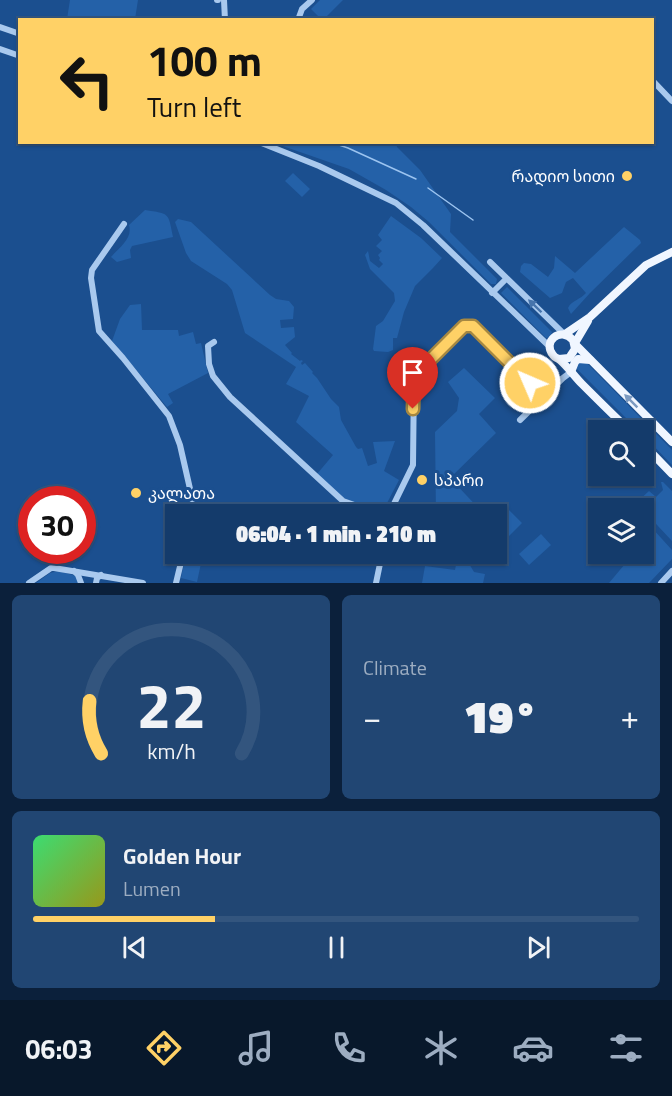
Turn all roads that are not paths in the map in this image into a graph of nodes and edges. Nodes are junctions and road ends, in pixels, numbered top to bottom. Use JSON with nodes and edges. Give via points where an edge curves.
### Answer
{"nodes":[{"id":1,"x":224,"y":0,"type":"edge"},
{"id":2,"x":312,"y":0,"type":"edge"},
{"id":3,"x":225,"y":18,"type":"edge"},
{"id":4,"x":299,"y":18,"type":"edge"},
{"id":5,"x":0,"y":27,"type":"edge"},
{"id":6,"x":18,"y":33,"type":"edge"},
{"id":7,"x":0,"y":49,"type":"edge"},
{"id":8,"x":18,"y":55,"type":"edge"},
{"id":9,"x":654,"y":83,"type":"edge"},
{"id":10,"x":672,"y":101,"type":"edge"},
{"id":11,"x":264,"y":144,"type":"edge"},
{"id":12,"x":124,"y":224,"type":"dead end"},
{"id":13,"x":672,"y":252,"type":"edge"},
{"id":14,"x":490,"y":262,"type":"dead end"},
{"id":15,"x":506,"y":279,"type":"junction"},
{"id":16,"x":492,"y":293,"type":"junction"},
{"id":17,"x":590,"y":316,"type":"junction"},
{"id":18,"x":565,"y":334,"type":"junction"},
{"id":19,"x":214,"y":342,"type":"dead end"},
{"id":20,"x":575,"y":344,"type":"junction"},
{"id":21,"x":550,"y":347,"type":"junction"},
{"id":22,"x":559,"y":359,"type":"junction"},
{"id":23,"x":590,"y":360,"type":"junction"},
{"id":24,"x":571,"y":372,"type":"junction"},
{"id":25,"x":543,"y":397,"type":"junction"},
{"id":26,"x":520,"y":420,"type":"dead end"},
{"id":27,"x":619,"y":420,"type":"edge"},
{"id":28,"x":650,"y":420,"type":"edge"},
{"id":29,"x":654,"y":424,"type":"edge"},
{"id":30,"x":672,"y":442,"type":"edge"},
{"id":31,"x":654,"y":455,"type":"edge"},
{"id":32,"x":672,"y":474,"type":"edge"},
{"id":33,"x":193,"y":504,"type":"edge"},
{"id":34,"x":352,"y":504,"type":"edge"},
{"id":35,"x":394,"y":504,"type":"edge"},
{"id":36,"x":181,"y":564,"type":"edge"},
{"id":37,"x":380,"y":564,"type":"edge"},
{"id":38,"x":73,"y":570,"type":"junction"},
{"id":39,"x":672,"y":571,"type":"edge"},
{"id":40,"x":101,"y":575,"type":"junction"},
{"id":41,"x":29,"y":583,"type":"edge"},
{"id":42,"x":81,"y":583,"type":"edge"},
{"id":43,"x":96,"y":583,"type":"edge"},
{"id":44,"x":143,"y":583,"type":"edge"},
{"id":45,"x":176,"y":583,"type":"edge"},
{"id":46,"x":376,"y":583,"type":"edge"},
{"id":47,"x":661,"y":583,"type":"edge"}],
"edges":[{"from":1,"to":3,"type":"street"},
{"from":2,"to":4,"type":"street"},
{"from":5,"to":6,"type":"street"},
{"from":7,"to":8,"type":"street"},
{"from":9,"to":10,"type":"street"},
{"from":11,"to":16,"type":"street","via":[[396,203]]},
{"from":12,"to":33,"type":"street","via":[[92,270],[99,331],[169,416],[180,445]]},
{"from":13,"to":17,"type":"main road","via":[[638,271]]},
{"from":14,"to":15,"type":"street"},
{"from":15,"to":16,"type":"street"},
{"from":18,"to":15,"type":"street","one_way":true},
{"from":16,"to":21,"type":"street"},
{"from":17,"to":18,"type":"main road"},
{"from":17,"to":20,"type":"main road"},
{"from":18,"to":20,"type":"main road"},
{"from":18,"to":21,"type":"main road","via":[[555,336]]},
{"from":19,"to":34,"type":"street","via":[[208,346],[211,370],[230,397],[343,501]]},
{"from":20,"to":22,"type":"main road","via":[[573,354]]},
{"from":20,"to":23,"type":"main road"},
{"from":21,"to":22,"type":"main road","via":[[551,354]]},
{"from":22,"to":24,"type":"main road"},
{"from":23,"to":24,"type":"main road","via":[[578,359]]},
{"from":28,"to":23,"type":"main road","one_way":true},
{"from":24,"to":25,"type":"street"},
{"from":24,"to":27,"type":"main road"},
{"from":25,"to":26,"type":"street"},
{"from":25,"to":35,"type":"street","via":[[473,326],[464,326],[414,376],[413,465]]},
{"from":29,"to":30,"type":"main road"},
{"from":31,"to":32,"type":"main road"},
{"from":36,"to":45,"type":"street"},
{"from":37,"to":46,"type":"street"},
{"from":38,"to":40,"type":"street"},
{"from":38,"to":41,"type":"street","via":[[51,568]]},
{"from":38,"to":42,"type":"street"},
{"from":39,"to":47,"type":"street"},
{"from":40,"to":43,"type":"street"},
{"from":40,"to":44,"type":"street"}]}
